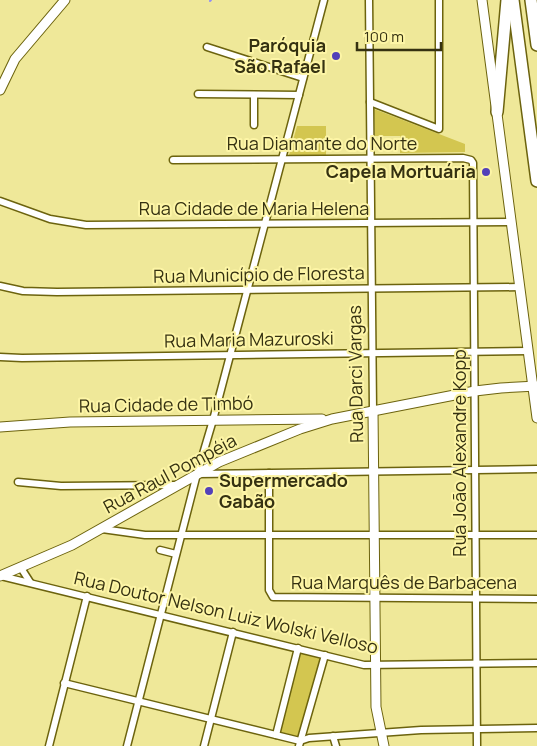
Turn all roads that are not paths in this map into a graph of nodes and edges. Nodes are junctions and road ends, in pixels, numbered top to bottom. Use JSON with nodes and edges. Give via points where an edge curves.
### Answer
{"nodes":[{"id":1,"x":65,"y":0,"type":"edge"},
{"id":2,"x":324,"y":0,"type":"edge"},
{"id":3,"x":369,"y":0,"type":"edge"},
{"id":4,"x":439,"y":0,"type":"edge"},
{"id":5,"x":482,"y":0,"type":"edge"},
{"id":6,"x":507,"y":0,"type":"edge"},
{"id":7,"x":513,"y":0,"type":"edge"},
{"id":8,"x":532,"y":0,"type":"edge"},
{"id":9,"x":537,"y":11,"type":"edge"},
{"id":10,"x":537,"y":45,"type":"edge"},
{"id":11,"x":207,"y":47,"type":"dead end"},
{"id":12,"x":3,"y":75,"type":"edge"},
{"id":13,"x":303,"y":78,"type":"junction"},
{"id":14,"x":0,"y":90,"type":"edge"},
{"id":15,"x":198,"y":94,"type":"dead end"},
{"id":16,"x":254,"y":95,"type":"junction"},
{"id":17,"x":299,"y":95,"type":"junction"},
{"id":18,"x":370,"y":102,"type":"junction"},
{"id":19,"x":497,"y":112,"type":"junction"},
{"id":20,"x":254,"y":126,"type":"dead end"},
{"id":21,"x":282,"y":159,"type":"junction"},
{"id":22,"x":370,"y":159,"type":"junction"},
{"id":23,"x":173,"y":160,"type":"dead end"},
{"id":24,"x":471,"y":160,"type":"joint"},
{"id":25,"x":537,"y":181,"type":"edge"},
{"id":26,"x":0,"y":201,"type":"edge"},
{"id":27,"x":474,"y":222,"type":"junction"},
{"id":28,"x":511,"y":222,"type":"junction"},
{"id":29,"x":371,"y":223,"type":"junction"},
{"id":30,"x":265,"y":224,"type":"junction"},
{"id":31,"x":0,"y":286,"type":"edge"},
{"id":32,"x":474,"y":287,"type":"junction"},
{"id":33,"x":520,"y":287,"type":"junction"},
{"id":34,"x":372,"y":288,"type":"junction"},
{"id":35,"x":247,"y":290,"type":"junction"},
{"id":36,"x":528,"y":351,"type":"junction"},
{"id":37,"x":475,"y":352,"type":"junction"},
{"id":38,"x":372,"y":353,"type":"junction"},
{"id":39,"x":230,"y":355,"type":"junction"},
{"id":40,"x":0,"y":357,"type":"edge"},
{"id":41,"x":535,"y":387,"type":"edge"},
{"id":42,"x":475,"y":391,"type":"junction"},
{"id":43,"x":373,"y":410,"type":"junction"},
{"id":44,"x":537,"y":418,"type":"edge"},
{"id":45,"x":301,"y":419,"type":"junction"},
{"id":46,"x":332,"y":419,"type":"junction"},
{"id":47,"x":213,"y":420,"type":"junction"},
{"id":48,"x":279,"y":420,"type":"junction"},
{"id":49,"x":0,"y":427,"type":"edge"},
{"id":50,"x":298,"y":430,"type":"junction"},
{"id":51,"x":205,"y":450,"type":"junction"},
{"id":52,"x":210,"y":467,"type":"junction"},
{"id":53,"x":537,"y":469,"type":"edge"},
{"id":54,"x":476,"y":470,"type":"junction"},
{"id":55,"x":373,"y":471,"type":"junction"},
{"id":56,"x":269,"y":473,"type":"junction"},
{"id":57,"x":197,"y":474,"type":"junction"},
{"id":58,"x":18,"y":482,"type":"dead end"},
{"id":59,"x":178,"y":485,"type":"junction"},
{"id":60,"x":102,"y":529,"type":"junction"},
{"id":61,"x":374,"y":535,"type":"junction"},
{"id":62,"x":476,"y":535,"type":"junction"},
{"id":63,"x":537,"y":535,"type":"edge"},
{"id":64,"x":181,"y":536,"type":"junction"},
{"id":65,"x":269,"y":536,"type":"junction"},
{"id":66,"x":160,"y":550,"type":"dead end"},
{"id":67,"x":176,"y":554,"type":"junction"},
{"id":68,"x":21,"y":568,"type":"junction"},
{"id":69,"x":0,"y":576,"type":"edge"},
{"id":70,"x":30,"y":582,"type":"junction"},
{"id":71,"x":87,"y":596,"type":"junction"},
{"id":72,"x":375,"y":599,"type":"junction"},
{"id":73,"x":476,"y":599,"type":"junction"},
{"id":74,"x":537,"y":599,"type":"edge"},
{"id":75,"x":161,"y":614,"type":"junction"},
{"id":76,"x":233,"y":632,"type":"junction"},
{"id":77,"x":298,"y":648,"type":"junction"},
{"id":78,"x":325,"y":655,"type":"junction"},
{"id":79,"x":476,"y":664,"type":"junction"},
{"id":80,"x":537,"y":664,"type":"edge"},
{"id":81,"x":375,"y":666,"type":"junction"},
{"id":82,"x":64,"y":683,"type":"junction"},
{"id":83,"x":139,"y":701,"type":"junction"},
{"id":84,"x":211,"y":719,"type":"junction"},
{"id":85,"x":537,"y":728,"type":"edge"},
{"id":86,"x":477,"y":729,"type":"junction"},
{"id":87,"x":380,"y":733,"type":"junction"},
{"id":88,"x":276,"y":735,"type":"junction"},
{"id":89,"x":333,"y":736,"type":"junction"},
{"id":90,"x":299,"y":743,"type":"edge"},
{"id":91,"x":49,"y":746,"type":"edge"},
{"id":92,"x":127,"y":746,"type":"edge"},
{"id":93,"x":204,"y":746,"type":"edge"},
{"id":94,"x":336,"y":746,"type":"edge"},
{"id":95,"x":384,"y":746,"type":"edge"},
{"id":96,"x":477,"y":746,"type":"edge"}],
"edges":[{"from":1,"to":12,"type":"main road"},
{"from":2,"to":13,"type":"street"},
{"from":3,"to":18,"type":"street","name":"Rua Darci Vargas"},
{"from":4,"to":18,"type":"street","via":[[439,128]]},
{"from":5,"to":19,"type":"main road"},
{"from":6,"to":19,"type":"highway"},
{"from":7,"to":25,"type":"highway"},
{"from":8,"to":9,"type":"highway"},
{"from":8,"to":10,"type":"highway"},
{"from":11,"to":13,"type":"street"},
{"from":12,"to":14,"type":"main road"},
{"from":13,"to":17,"type":"street"},
{"from":15,"to":16,"type":"street"},
{"from":16,"to":17,"type":"street"},
{"from":16,"to":20,"type":"street"},
{"from":17,"to":21,"type":"street"},
{"from":18,"to":22,"type":"street","name":"Rua Darci Vargas"},
{"from":19,"to":28,"type":"main road"},
{"from":21,"to":22,"type":"street","name":"Rua Diamante do Norte"},
{"from":21,"to":23,"type":"street","name":"Rua Diamante do Norte"},
{"from":21,"to":30,"type":"street"},
{"from":22,"to":24,"type":"street","name":"Rua Diamante do Norte"},
{"from":22,"to":29,"type":"street","name":"Rua Darci Vargas"},
{"from":24,"to":27,"type":"street","name":"Rua João Alexandre Kopp","via":[[474,167]]},
{"from":26,"to":30,"type":"street","name":"Rua Cidade de Maria Helena","via":[[73,224]]},
{"from":27,"to":28,"type":"street","name":"Rua Cidade de Maria Helena"},
{"from":27,"to":29,"type":"street","name":"Rua Cidade de Maria Helena"},
{"from":27,"to":32,"type":"street","name":"Rua João Alexandre Kopp"},
{"from":28,"to":33,"type":"main road"},
{"from":29,"to":30,"type":"street","name":"Rua Cidade de Maria Helena"},
{"from":29,"to":34,"type":"street","name":"Rua Darci Vargas"},
{"from":30,"to":35,"type":"street"},
{"from":31,"to":35,"type":"street","name":"Rua Município de Floresta","via":[[43,292]]},
{"from":32,"to":33,"type":"street","name":"Rua Município de Floresta"},
{"from":32,"to":34,"type":"street","name":"Rua Município de Floresta"},
{"from":32,"to":37,"type":"street","name":"Rua João Alexandre Kopp"},
{"from":33,"to":36,"type":"main road"},
{"from":34,"to":35,"type":"street","name":"Rua Município de Floresta"},
{"from":34,"to":38,"type":"street","name":"Rua Darci Vargas"},
{"from":35,"to":39,"type":"street"},
{"from":36,"to":37,"type":"street","name":"Rua Maria Mazuroski"},
{"from":36,"to":41,"type":"main road"},
{"from":37,"to":38,"type":"street","name":"Rua Maria Mazuroski"},
{"from":37,"to":42,"type":"street","name":"Rua João Alexandre Kopp"},
{"from":38,"to":39,"type":"street","name":"Rua Maria Mazuroski"},
{"from":38,"to":43,"type":"street","name":"Rua Darci Vargas"},
{"from":39,"to":40,"type":"street","name":"Rua Maria Mazuroski"},
{"from":39,"to":47,"type":"street"},
{"from":41,"to":42,"type":"main road","name":"Rua Raul Pompéia"},
{"from":41,"to":44,"type":"main road"},
{"from":42,"to":43,"type":"main road","name":"Rua Raul Pompéia"},
{"from":42,"to":54,"type":"street","name":"Rua João Alexandre Kopp"},
{"from":43,"to":46,"type":"main road","name":"Rua Raul Pompéia"},
{"from":43,"to":55,"type":"main road","name":"Rua Darci Vargas"},
{"from":45,"to":46,"type":"main road","name":"Rua Cidade de Timbó"},
{"from":45,"to":48,"type":"main road","name":"Rua Cidade de Timbó"},
{"from":45,"to":50,"type":"main road","via":[[303,424]]},
{"from":46,"to":50,"type":"main road","name":"Rua Raul Pompéia"},
{"from":47,"to":48,"type":"main road","name":"Rua Cidade de Timbó"},
{"from":47,"to":49,"type":"main road","name":"Rua Cidade de Timbó","via":[[60,422]]},
{"from":47,"to":51,"type":"street"},
{"from":48,"to":50,"type":"main road"},
{"from":50,"to":52,"type":"main road","name":"Rua Raul Pompéia"},
{"from":51,"to":52,"type":"street"},
{"from":51,"to":57,"type":"street"},
{"from":52,"to":57,"type":"main road","name":"Rua Raul Pompéia"},
{"from":53,"to":54,"type":"street"},
{"from":54,"to":55,"type":"street"},
{"from":54,"to":62,"type":"street","name":"Rua João Alexandre Kopp"},
{"from":55,"to":56,"type":"street"},
{"from":55,"to":61,"type":"main road","name":"Rua Darci Vargas"},
{"from":56,"to":57,"type":"street"},
{"from":56,"to":65,"type":"street"},
{"from":57,"to":59,"type":"main road","name":"Rua Raul Pompéia"},
{"from":57,"to":64,"type":"street"},
{"from":58,"to":59,"type":"street","via":[[61,486]]},
{"from":59,"to":60,"type":"main road","name":"Rua Raul Pompéia"},
{"from":60,"to":64,"type":"street","via":[[137,535]]},
{"from":60,"to":68,"type":"main road","name":"Rua Raul Pompéia"},
{"from":61,"to":62,"type":"street"},
{"from":61,"to":65,"type":"street"},
{"from":61,"to":72,"type":"main road","name":"Rua Darci Vargas"},
{"from":62,"to":63,"type":"street"},
{"from":62,"to":73,"type":"street","name":"Rua João Alexandre Kopp"},
{"from":64,"to":65,"type":"street"},
{"from":64,"to":67,"type":"street"},
{"from":65,"to":72,"type":"street","name":"Rua Marquês de Barbacena","via":[[269,590],[276,598]]},
{"from":66,"to":67,"type":"street"},
{"from":67,"to":75,"type":"street"},
{"from":68,"to":69,"type":"main road","name":"Rua Raul Pompéia"},
{"from":68,"to":70,"type":"street"},
{"from":69,"to":70,"type":"street","name":"Rua Doutor Nelson Luiz Wolski Velloso"},
{"from":70,"to":71,"type":"street","name":"Rua Doutor Nelson Luiz Wolski Velloso"},
{"from":71,"to":75,"type":"street","name":"Rua Doutor Nelson Luiz Wolski Velloso"},
{"from":71,"to":82,"type":"street"},
{"from":72,"to":73,"type":"street","name":"Rua Marquês de Barbacena"},
{"from":72,"to":81,"type":"main road","name":"Rua Darci Vargas"},
{"from":73,"to":74,"type":"street","name":"Rua Marquês de Barbacena"},
{"from":73,"to":79,"type":"street","name":"Rua João Alexandre Kopp"},
{"from":75,"to":76,"type":"street","name":"Rua Doutor Nelson Luiz Wolski Velloso"},
{"from":75,"to":83,"type":"street"},
{"from":76,"to":77,"type":"street","name":"Rua Doutor Nelson Luiz Wolski Velloso"},
{"from":76,"to":84,"type":"street"},
{"from":77,"to":78,"type":"street","name":"Rua Doutor Nelson Luiz Wolski Velloso"},
{"from":77,"to":88,"type":"street"},
{"from":78,"to":81,"type":"street","name":"Rua Doutor Nelson Luiz Wolski Velloso"},
{"from":78,"to":90,"type":"street"},
{"from":79,"to":80,"type":"street","name":"Rua Doutor Nelson Luiz Wolski Velloso"},
{"from":79,"to":81,"type":"street","name":"Rua Doutor Nelson Luiz Wolski Velloso"},
{"from":79,"to":86,"type":"street","name":"Rua João Alexandre Kopp"},
{"from":81,"to":87,"type":"main road","name":"Rua Darci Vargas"},
{"from":82,"to":83,"type":"street"},
{"from":82,"to":91,"type":"street"},
{"from":83,"to":84,"type":"street"},
{"from":83,"to":92,"type":"street"},
{"from":84,"to":88,"type":"street"},
{"from":84,"to":93,"type":"street"},
{"from":85,"to":86,"type":"street"},
{"from":86,"to":87,"type":"street"},
{"from":86,"to":96,"type":"street","name":"Rua João Alexandre Kopp"},
{"from":87,"to":89,"type":"street"},
{"from":87,"to":95,"type":"main road","name":"Rua Darci Vargas"},
{"from":88,"to":90,"type":"street"},
{"from":89,"to":90,"type":"street","via":[[309,738]]},
{"from":89,"to":94,"type":"street"}]}
